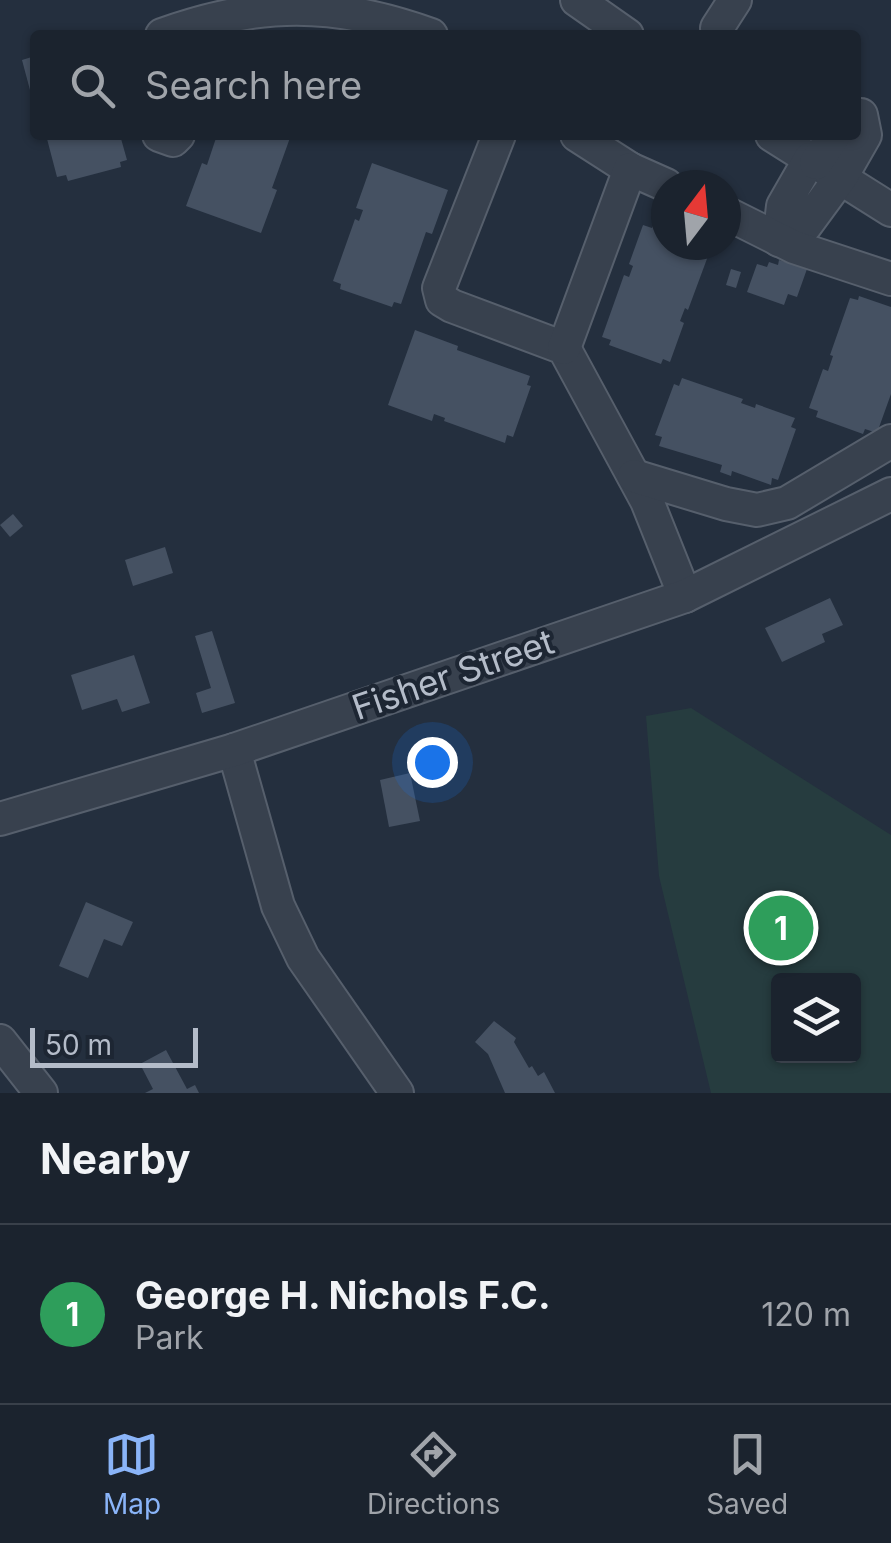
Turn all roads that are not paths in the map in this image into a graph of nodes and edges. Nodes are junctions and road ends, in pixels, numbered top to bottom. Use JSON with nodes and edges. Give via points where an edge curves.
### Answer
{"nodes":[{"id":1,"x":577,"y":0,"type":"edge"},
{"id":2,"x":735,"y":0,"type":"edge"},
{"id":3,"x":218,"y":23,"type":"edge"},
{"id":4,"x":717,"y":28,"type":"dead end"},
{"id":5,"x":185,"y":30,"type":"edge"},
{"id":6,"x":418,"y":30,"type":"edge"},
{"id":7,"x":620,"y":30,"type":"edge"},
{"id":8,"x":497,"y":140,"type":"edge"},
{"id":9,"x":585,"y":140,"type":"edge"},
{"id":10,"x":780,"y":140,"type":"edge"},
{"id":11,"x":832,"y":140,"type":"edge"},
{"id":12,"x":858,"y":140,"type":"edge"},
{"id":13,"x":822,"y":167,"type":"junction"},
{"id":14,"x":630,"y":168,"type":"junction"},
{"id":15,"x":651,"y":178,"type":"edge"},
{"id":16,"x":891,"y":210,"type":"edge"},
{"id":17,"x":741,"y":221,"type":"edge"},
{"id":18,"x":779,"y":240,"type":"junction"},
{"id":19,"x":891,"y":278,"type":"edge"},
{"id":20,"x":564,"y":348,"type":"junction"},
{"id":21,"x":891,"y":442,"type":"edge"},
{"id":22,"x":634,"y":476,"type":"junction"},
{"id":23,"x":889,"y":505,"type":"edge"},
{"id":24,"x":685,"y":596,"type":"junction"},
{"id":25,"x":234,"y":750,"type":"junction"},
{"id":26,"x":0,"y":819,"type":"edge"},
{"id":27,"x":0,"y":1041,"type":"edge"},
{"id":28,"x":40,"y":1093,"type":"edge"},
{"id":29,"x":397,"y":1093,"type":"edge"}],
"edges":[{"from":1,"to":7,"type":"street"},
{"from":2,"to":4,"type":"street"},
{"from":3,"to":5,"type":"street"},
{"from":3,"to":6,"type":"street","via":[[267,2],[322,2]]},
{"from":8,"to":20,"type":"street","via":[[439,288],[442,300]]},
{"from":9,"to":14,"type":"street"},
{"from":10,"to":13,"type":"street"},
{"from":11,"to":13,"type":"street"},
{"from":12,"to":13,"type":"street"},
{"from":13,"to":16,"type":"street"},
{"from":13,"to":18,"type":"street","via":[[783,206]]},
{"from":14,"to":15,"type":"street"},
{"from":14,"to":20,"type":"street"},
{"from":17,"to":18,"type":"street"},
{"from":18,"to":19,"type":"street"},
{"from":20,"to":22,"type":"street"},
{"from":21,"to":22,"type":"street","via":[[787,502],[756,510]]},
{"from":22,"to":24,"type":"street"},
{"from":23,"to":24,"type":"street","name":"Fisher Street"},
{"from":24,"to":25,"type":"street","name":"Fisher Street"},
{"from":25,"to":26,"type":"street","name":"Fisher Street"},
{"from":25,"to":29,"type":"street","via":[[286,924]]},
{"from":27,"to":28,"type":"street"}]}
